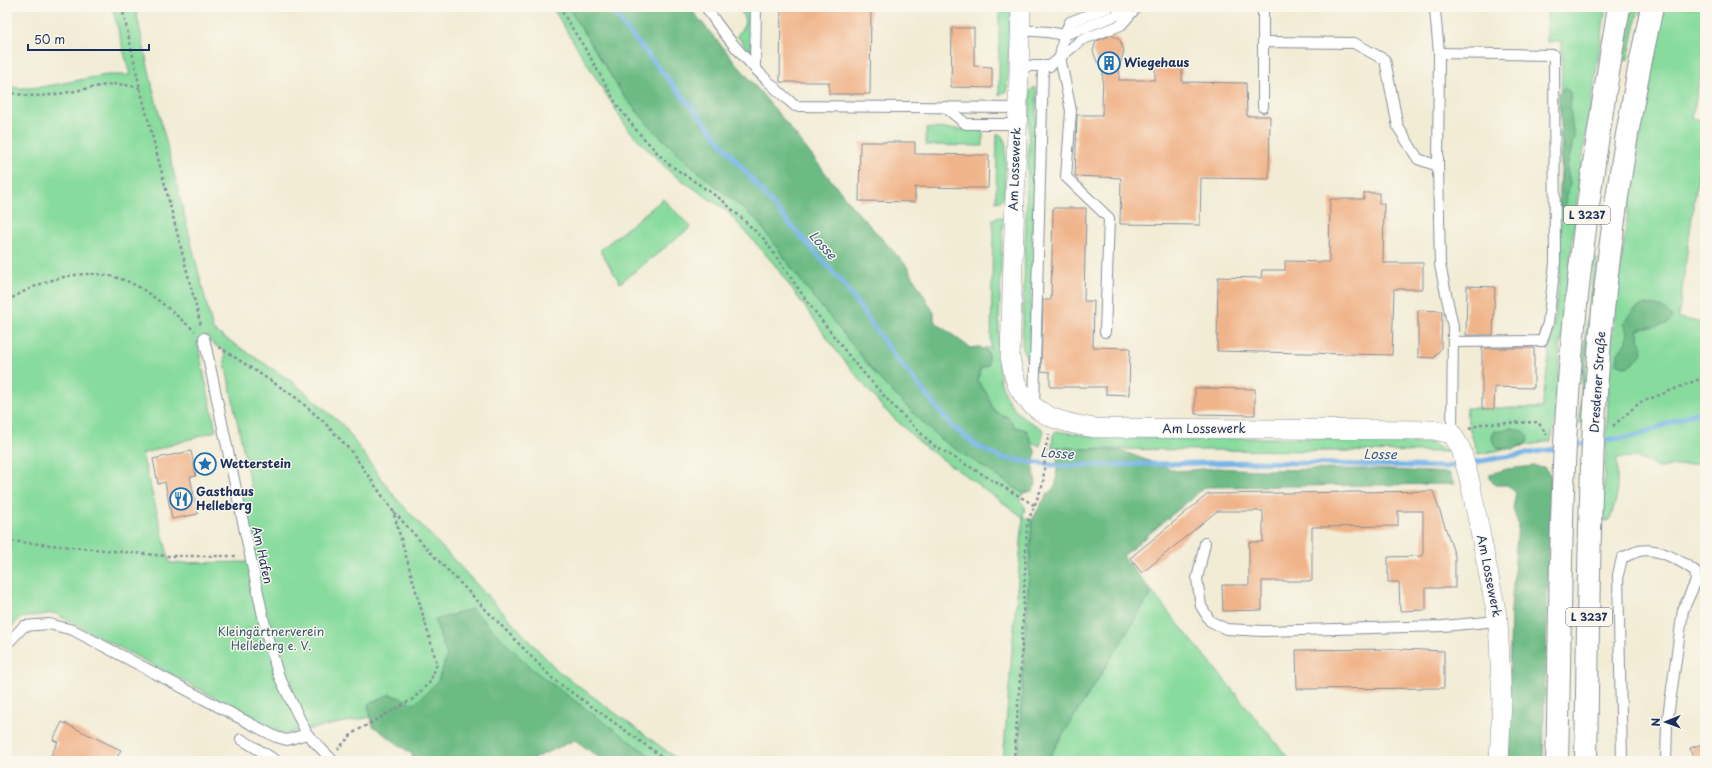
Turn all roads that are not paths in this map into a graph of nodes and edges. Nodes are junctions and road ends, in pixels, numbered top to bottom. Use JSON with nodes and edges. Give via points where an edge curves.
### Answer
{"nodes":[{"id":1,"x":706,"y":7,"type":"edge"},
{"id":2,"x":756,"y":7,"type":"edge"},
{"id":3,"x":1020,"y":7,"type":"edge"},
{"id":4,"x":1109,"y":7,"type":"edge"},
{"id":5,"x":1133,"y":7,"type":"edge"},
{"id":6,"x":1263,"y":7,"type":"edge"},
{"id":7,"x":1619,"y":7,"type":"edge"},
{"id":8,"x":1652,"y":7,"type":"edge"},
{"id":9,"x":1435,"y":10,"type":"dead end"},
{"id":10,"x":1020,"y":30,"type":"junction"},
{"id":11,"x":1064,"y":35,"type":"junction"},
{"id":12,"x":1263,"y":42,"type":"junction"},
{"id":13,"x":1439,"y":53,"type":"junction"},
{"id":14,"x":1060,"y":57,"type":"junction"},
{"id":15,"x":1018,"y":66,"type":"junction"},
{"id":16,"x":755,"y":67,"type":"junction"},
{"id":17,"x":1043,"y":67,"type":"junction"},
{"id":18,"x":1264,"y":107,"type":"dead end"},
{"id":19,"x":945,"y":108,"type":"junction"},
{"id":20,"x":1017,"y":116,"type":"junction"},
{"id":21,"x":1438,"y":166,"type":"junction"},
{"id":22,"x":1105,"y":332,"type":"dead end"},
{"id":23,"x":204,"y":338,"type":"road end"},
{"id":24,"x":1453,"y":342,"type":"junction"},
{"id":25,"x":1034,"y":406,"type":"junction"},
{"id":26,"x":1456,"y":441,"type":"junction"},
{"id":27,"x":1205,"y":543,"type":"dead end"},
{"id":28,"x":1498,"y":621,"type":"junction"},
{"id":29,"x":7,"y":644,"type":"edge"},
{"id":30,"x":307,"y":734,"type":"junction"},
{"id":31,"x":241,"y":739,"type":"dead end"},
{"id":32,"x":277,"y":761,"type":"edge"},
{"id":33,"x":333,"y":761,"type":"edge"},
{"id":34,"x":1498,"y":761,"type":"edge"},
{"id":35,"x":1557,"y":761,"type":"edge"},
{"id":36,"x":1586,"y":761,"type":"edge"},
{"id":37,"x":1622,"y":761,"type":"edge"},
{"id":38,"x":1666,"y":761,"type":"edge"}],
"edges":[{"from":1,"to":16,"type":"lane"},
{"from":2,"to":16,"type":"lane"},
{"from":3,"to":10,"type":"street","name":"Am Lossewerk"},
{"from":4,"to":11,"type":"lane","via":[[1070,22]]},
{"from":5,"to":11,"type":"lane"},
{"from":5,"to":14,"type":"lane","via":[[1121,25],[1081,40]]},
{"from":6,"to":12,"type":"lane"},
{"from":7,"to":35,"type":"main road","number":"L 3237","via":[[1595,155],[1572,346],[1558,432],[1564,475]]},
{"from":8,"to":36,"type":"main road","name":"Dresdener Straße","number":"L 3237","via":[[1623,164],[1609,258],[1602,426],[1592,473]]},
{"from":9,"to":13,"type":"lane"},
{"from":10,"to":11,"type":"lane"},
{"from":10,"to":15,"type":"street","name":"Am Lossewerk"},
{"from":11,"to":14,"type":"lane"},
{"from":12,"to":18,"type":"lane"},
{"from":12,"to":21,"type":"lane","via":[[1354,43],[1385,60],[1398,127],[1418,159]]},
{"from":13,"to":21,"type":"lane"},
{"from":13,"to":24,"type":"lane","via":[[1554,55],[1555,263],[1548,323],[1542,341]]},
{"from":14,"to":17,"type":"lane","via":[[1050,66]]},
{"from":14,"to":22,"type":"lane","via":[[1071,112],[1066,178],[1109,218]]},
{"from":15,"to":17,"type":"lane"},
{"from":15,"to":20,"type":"street","name":"Am Lossewerk"},
{"from":16,"to":19,"type":"lane","via":[[796,106]]},
{"from":17,"to":25,"type":"lane"},
{"from":19,"to":20,"type":"lane"},
{"from":19,"to":20,"type":"lane","via":[[966,124]]},
{"from":20,"to":25,"type":"street","name":"Am Lossewerk","via":[[1010,357],[1018,387]]},
{"from":21,"to":24,"type":"lane","via":[[1440,265],[1453,327]]},
{"from":23,"to":30,"type":"lane","name":"Am Hafen","via":[[268,640],[278,674]]},
{"from":24,"to":26,"type":"lane"},
{"from":25,"to":26,"type":"street","name":"Am Lossewerk","via":[[1052,419],[1094,428],[1433,430]]},
{"from":26,"to":28,"type":"street","name":"Am Lossewerk","via":[[1470,482]]},
{"from":27,"to":28,"type":"lane","via":[[1197,579],[1201,606],[1210,621],[1226,629],[1263,631],[1443,626]]},
{"from":28,"to":34,"type":"street","name":"Am Lossewerk","via":[[1502,701]]},
{"from":29,"to":30,"type":"lane","via":[[24,626],[49,624],[73,630],[276,738],[287,740]]},
{"from":30,"to":33,"type":"lane","name":"Am Hafen"},
{"from":31,"to":32,"type":"lane"},
{"from":37,"to":38,"type":"lane","via":[[1618,575],[1622,558],[1640,550],[1664,553],[1695,571],[1696,581],[1683,610],[1667,724]]}]}
